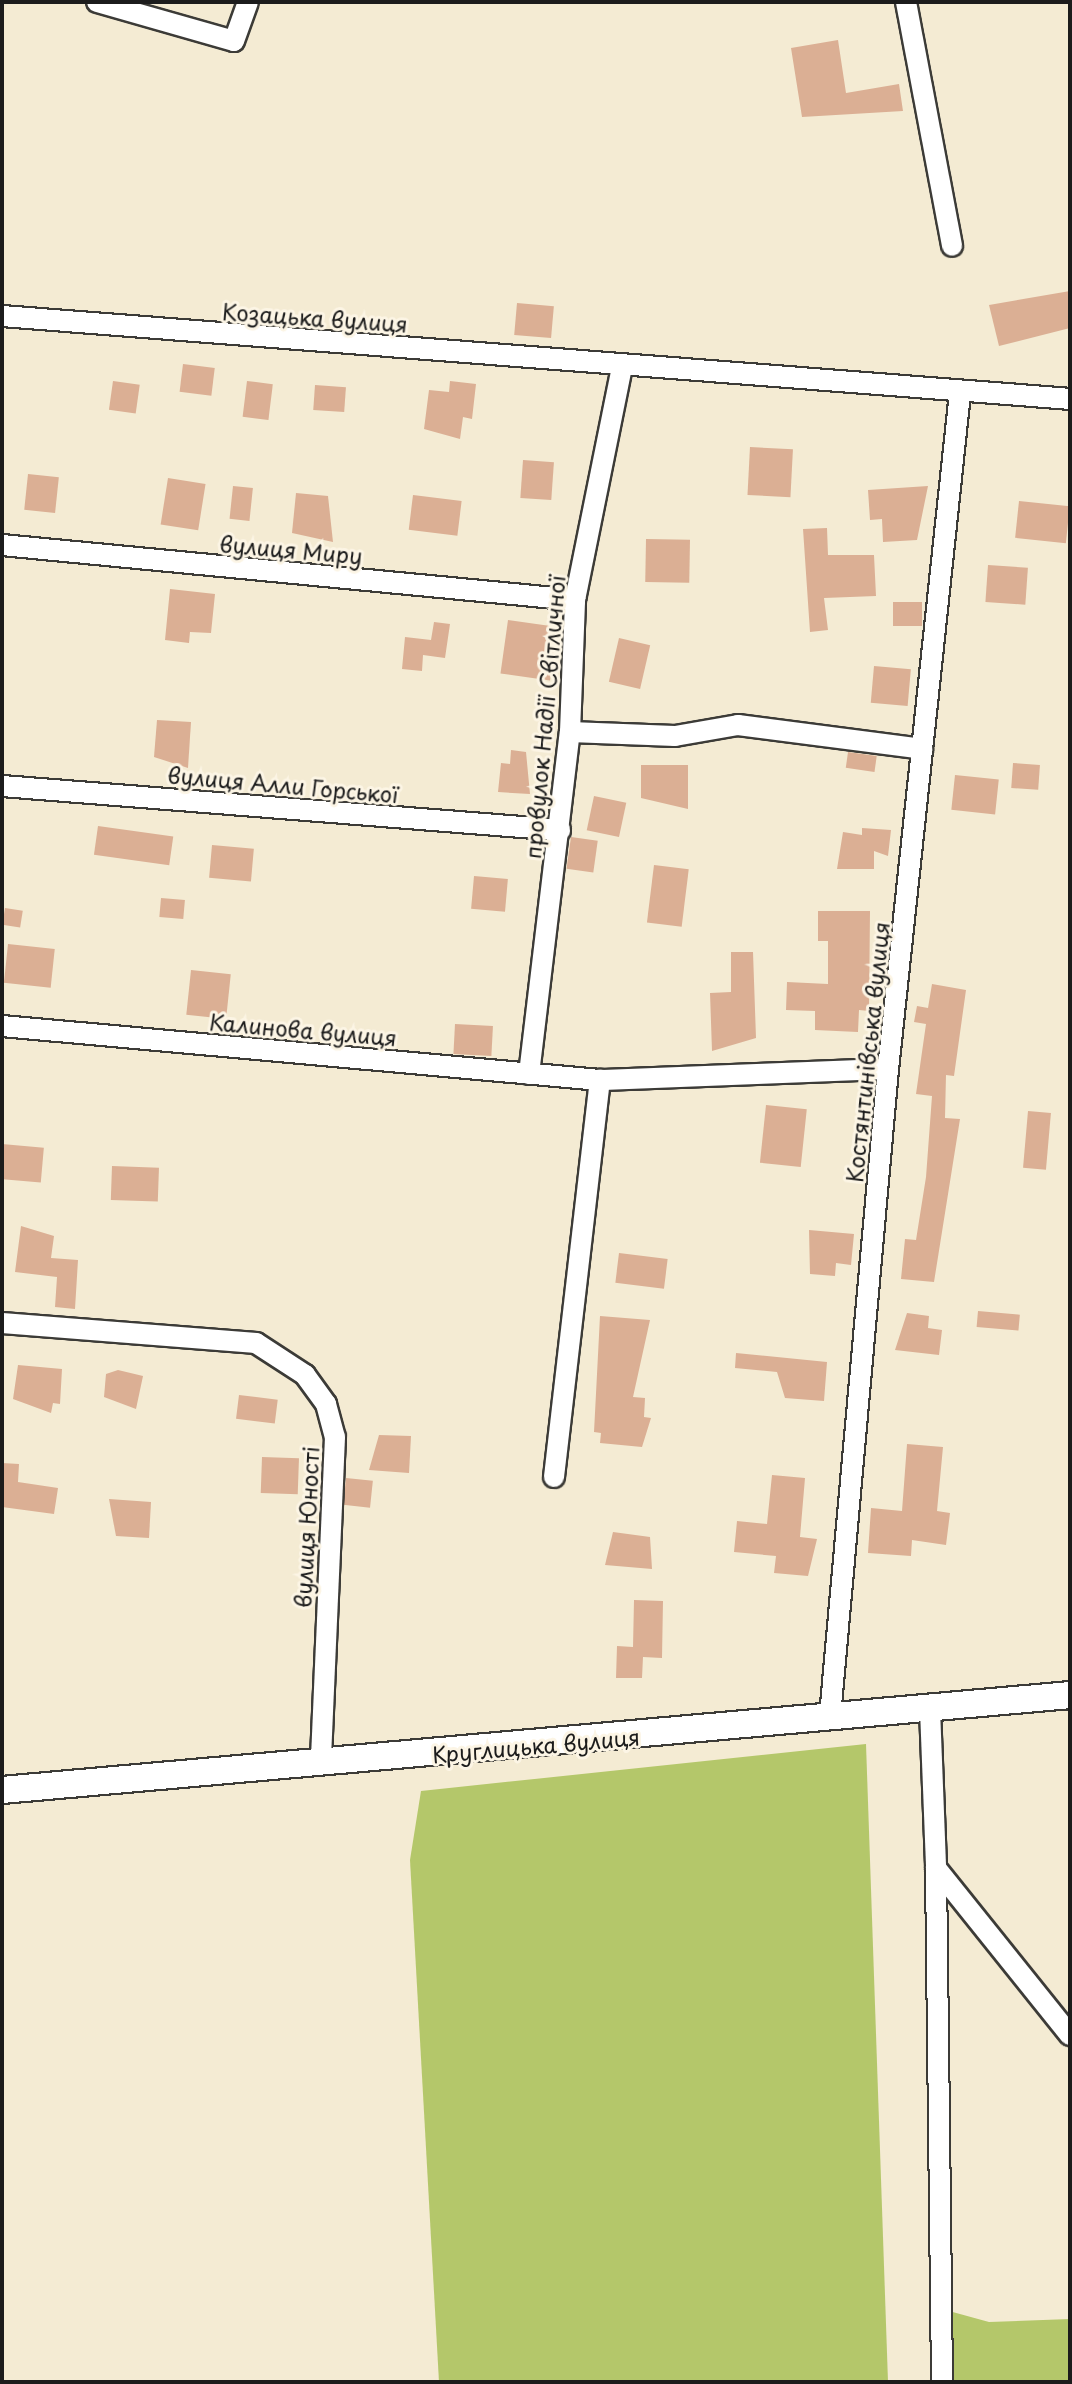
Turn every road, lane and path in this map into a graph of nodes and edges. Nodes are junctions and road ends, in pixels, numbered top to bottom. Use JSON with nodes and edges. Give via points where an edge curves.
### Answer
{"nodes":[{"id":1,"x":97,"y":2,"type":"edge"},
{"id":2,"x":248,"y":2,"type":"edge"},
{"id":3,"x":906,"y":2,"type":"edge"},
{"id":4,"x":952,"y":246,"type":"dead end"},
{"id":5,"x":2,"y":316,"type":"edge"},
{"id":6,"x":622,"y":367,"type":"junction"},
{"id":7,"x":960,"y":393,"type":"junction"},
{"id":8,"x":1070,"y":399,"type":"edge"},
{"id":9,"x":2,"y":545,"type":"edge"},
{"id":10,"x":575,"y":600,"type":"junction"},
{"id":11,"x":570,"y":732,"type":"junction"},
{"id":12,"x":922,"y":749,"type":"junction"},
{"id":13,"x":2,"y":786,"type":"edge"},
{"id":14,"x":560,"y":830,"type":"junction"},
{"id":15,"x":2,"y":1026,"type":"edge"},
{"id":16,"x":888,"y":1069,"type":"junction"},
{"id":17,"x":529,"y":1074,"type":"junction"},
{"id":18,"x":600,"y":1080,"type":"junction"},
{"id":19,"x":2,"y":1323,"type":"edge"},
{"id":20,"x":554,"y":1477,"type":"dead end"},
{"id":21,"x":1070,"y":1695,"type":"edge"},
{"id":22,"x":930,"y":1709,"type":"junction"},
{"id":23,"x":830,"y":1716,"type":"junction"},
{"id":24,"x":321,"y":1763,"type":"junction"},
{"id":25,"x":2,"y":1790,"type":"edge"},
{"id":26,"x":936,"y":1868,"type":"junction"},
{"id":27,"x":1070,"y":2035,"type":"edge"},
{"id":28,"x":942,"y":2382,"type":"edge"}],
"edges":[{"from":1,"to":2,"type":"street","via":[[234,41]]},
{"from":3,"to":4,"type":"street"},
{"from":5,"to":6,"type":"street","name":"Козацька вулиця"},
{"from":6,"to":7,"type":"street","name":"Козацька вулиця"},
{"from":6,"to":10,"type":"street","name":"провулок Надії Світличної"},
{"from":7,"to":8,"type":"street","name":"Козацька вулиця"},
{"from":7,"to":12,"type":"street","name":"Костянтинівська вулиця"},
{"from":9,"to":10,"type":"street","name":"вулиця Миру"},
{"from":10,"to":11,"type":"street","name":"провулок Надії Світличної"},
{"from":11,"to":12,"type":"street","via":[[675,736],[738,725]]},
{"from":11,"to":14,"type":"street","name":"провулок Надії Світличної"},
{"from":12,"to":16,"type":"street","name":"Костянтинівська вулиця"},
{"from":13,"to":14,"type":"street","name":"вулиця Алли Горської"},
{"from":14,"to":17,"type":"street","name":"провулок Надії Світличної"},
{"from":15,"to":17,"type":"street","name":"Калинова вулиця"},
{"from":16,"to":18,"type":"street","name":"Калинова вулиця"},
{"from":16,"to":23,"type":"street","name":"Костянтинівська вулиця"},
{"from":17,"to":18,"type":"street","name":"Калинова вулиця"},
{"from":18,"to":20,"type":"street"},
{"from":19,"to":24,"type":"street","name":"вулиця Юності","via":[[256,1343],[312,1385],[335,1437]]},
{"from":21,"to":22,"type":"street","name":"Круглицька вулиця"},
{"from":22,"to":23,"type":"street","name":"Круглицька вулиця"},
{"from":22,"to":26,"type":"street"},
{"from":23,"to":24,"type":"street","name":"Круглицька вулиця"},
{"from":24,"to":25,"type":"street","name":"Круглицька вулиця"},
{"from":26,"to":27,"type":"street"},
{"from":26,"to":28,"type":"street"}]}
